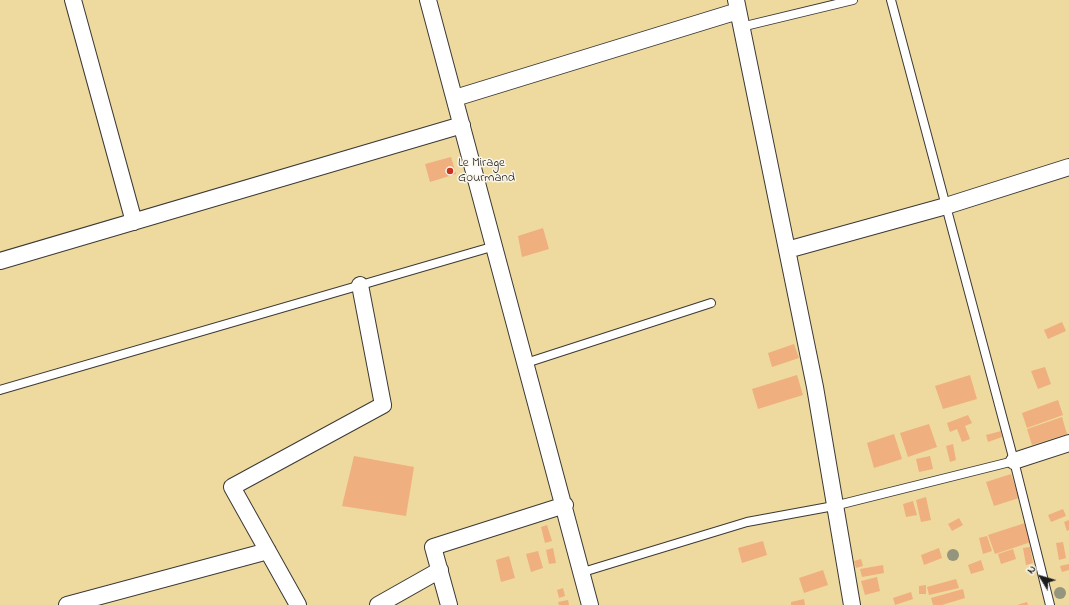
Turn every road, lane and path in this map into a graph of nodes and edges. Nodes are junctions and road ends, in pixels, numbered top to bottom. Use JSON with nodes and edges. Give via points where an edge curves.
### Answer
{"nodes":[{"id":1,"x":73,"y":0,"type":"edge"},
{"id":2,"x":428,"y":0,"type":"edge"},
{"id":3,"x":853,"y":0,"type":"edge"},
{"id":4,"x":891,"y":0,"type":"edge"},
{"id":5,"x":737,"y":5,"type":"edge"},
{"id":6,"x":742,"y":27,"type":"junction"},
{"id":7,"x":455,"y":98,"type":"junction"},
{"id":8,"x":462,"y":125,"type":"junction"},
{"id":9,"x":1069,"y":167,"type":"edge"},
{"id":10,"x":946,"y":206,"type":"junction"},
{"id":11,"x":134,"y":222,"type":"junction"},
{"id":12,"x":495,"y":246,"type":"junction"},
{"id":13,"x":787,"y":250,"type":"junction"},
{"id":14,"x":0,"y":261,"type":"edge"},
{"id":15,"x":360,"y":285,"type":"junction"},
{"id":16,"x":711,"y":303,"type":"dead end"},
{"id":17,"x":526,"y":363,"type":"junction"},
{"id":18,"x":0,"y":390,"type":"edge"},
{"id":19,"x":1069,"y":442,"type":"edge"},
{"id":20,"x":1014,"y":461,"type":"junction"},
{"id":21,"x":565,"y":505,"type":"junction"},
{"id":22,"x":834,"y":506,"type":"junction"},
{"id":23,"x":268,"y":551,"type":"junction"},
{"id":24,"x":440,"y":570,"type":"junction"},
{"id":25,"x":583,"y":572,"type":"junction"},
{"id":26,"x":67,"y":605,"type":"edge"},
{"id":27,"x":298,"y":605,"type":"edge"},
{"id":28,"x":378,"y":605,"type":"edge"},
{"id":29,"x":449,"y":605,"type":"edge"},
{"id":30,"x":590,"y":605,"type":"edge"},
{"id":31,"x":852,"y":605,"type":"edge"},
{"id":32,"x":1050,"y":605,"type":"edge"}],
"edges":[{"from":1,"to":11,"type":"street"},
{"from":2,"to":7,"type":"street"},
{"from":3,"to":6,"type":"lane"},
{"from":4,"to":10,"type":"lane"},
{"from":5,"to":6,"type":"street"},
{"from":5,"to":7,"type":"street"},
{"from":6,"to":13,"type":"street"},
{"from":7,"to":8,"type":"street"},
{"from":8,"to":11,"type":"street"},
{"from":8,"to":12,"type":"street"},
{"from":9,"to":10,"type":"street"},
{"from":10,"to":13,"type":"street"},
{"from":10,"to":20,"type":"lane"},
{"from":11,"to":14,"type":"street"},
{"from":12,"to":15,"type":"lane"},
{"from":12,"to":17,"type":"street"},
{"from":13,"to":22,"type":"street","via":[[815,387]]},
{"from":15,"to":18,"type":"lane"},
{"from":15,"to":23,"type":"street","via":[[383,405],[232,487]]},
{"from":16,"to":17,"type":"lane"},
{"from":17,"to":21,"type":"street"},
{"from":19,"to":20,"type":"street"},
{"from":20,"to":22,"type":"lane"},
{"from":20,"to":32,"type":"lane"},
{"from":21,"to":24,"type":"street","via":[[433,547]]},
{"from":21,"to":25,"type":"street"},
{"from":22,"to":25,"type":"lane","via":[[747,522]]},
{"from":22,"to":31,"type":"street"},
{"from":23,"to":26,"type":"street"},
{"from":23,"to":27,"type":"street"},
{"from":24,"to":28,"type":"street"},
{"from":24,"to":29,"type":"street"},
{"from":25,"to":30,"type":"street"}]}
